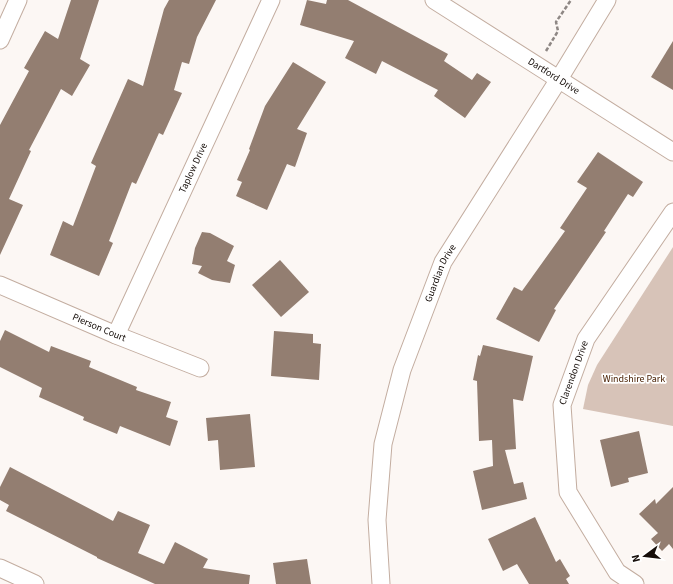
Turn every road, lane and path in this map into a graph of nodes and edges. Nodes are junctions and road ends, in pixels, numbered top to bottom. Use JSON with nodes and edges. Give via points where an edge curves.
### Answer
{"nodes":[{"id":1,"x":18,"y":0,"type":"edge"},
{"id":2,"x":271,"y":0,"type":"edge"},
{"id":3,"x":434,"y":0,"type":"edge"},
{"id":4,"x":571,"y":0,"type":"edge"},
{"id":5,"x":607,"y":0,"type":"edge"},
{"id":6,"x":0,"y":40,"type":"edge"},
{"id":7,"x":538,"y":66,"type":"junction"},
{"id":8,"x":559,"y":79,"type":"junction"},
{"id":9,"x":673,"y":152,"type":"edge"},
{"id":10,"x":673,"y":212,"type":"edge"},
{"id":11,"x":0,"y":285,"type":"edge"},
{"id":12,"x":116,"y":335,"type":"junction"},
{"id":13,"x":200,"y":368,"type":"dead end"},
{"id":14,"x":0,"y":568,"type":"edge"},
{"id":15,"x":35,"y":584,"type":"edge"},
{"id":16,"x":381,"y":584,"type":"edge"},
{"id":17,"x":636,"y":584,"type":"edge"}],
"edges":[{"from":1,"to":6,"type":"street"},
{"from":2,"to":12,"type":"street","name":"Taplow Drive"},
{"from":3,"to":7,"type":"street","name":"Dartford Drive"},
{"from":4,"to":7,"type":"path","via":[[556,22],[558,31]]},
{"from":5,"to":8,"type":"street","name":"Guardian Drive"},
{"from":7,"to":8,"type":"street","name":"Dartford Drive"},
{"from":8,"to":9,"type":"street","name":"Dartford Drive"},
{"from":8,"to":16,"type":"street","name":"Guardian Drive","via":[[443,262],[402,370],[383,444],[377,520]]},
{"from":10,"to":17,"type":"street","name":"Clarendon Drive","via":[[586,339],[562,405],[568,492],[617,572]]},
{"from":11,"to":12,"type":"street","name":"Pierson Court"},
{"from":12,"to":13,"type":"street","name":"Pierson Court"},
{"from":14,"to":15,"type":"street"}]}
